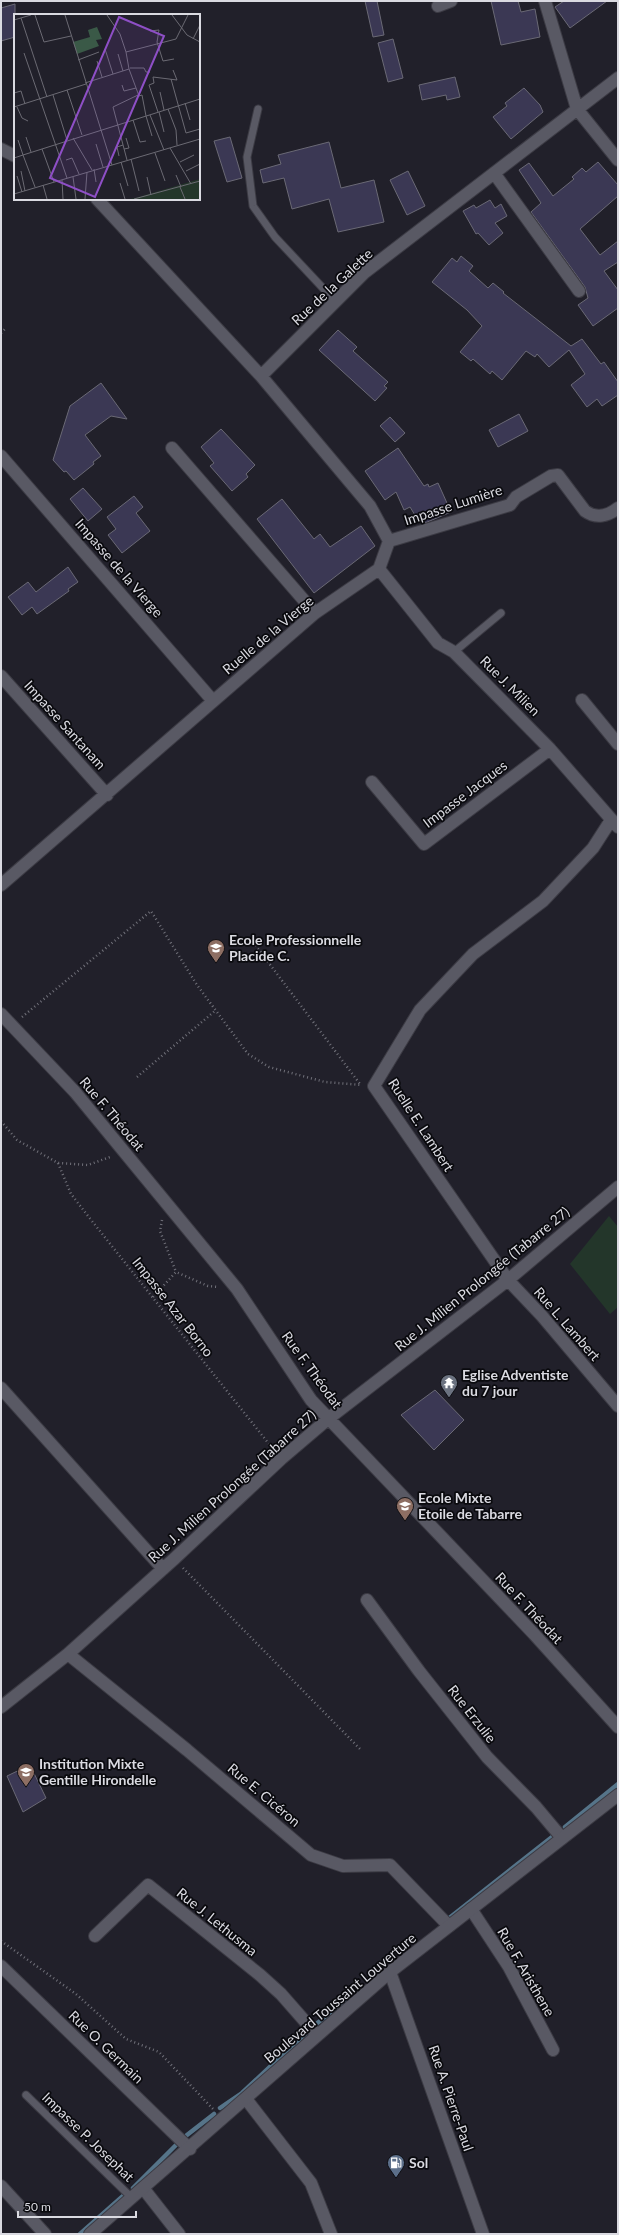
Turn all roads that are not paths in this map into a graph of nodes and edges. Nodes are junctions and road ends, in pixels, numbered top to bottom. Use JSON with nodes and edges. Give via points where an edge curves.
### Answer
{"nodes":[{"id":1,"x":451,"y":1,"type":"edge"},
{"id":2,"x":545,"y":1,"type":"edge"},
{"id":3,"x":438,"y":6,"type":"dead end"},
{"id":4,"x":618,"y":78,"type":"edge"},
{"id":5,"x":258,"y":109,"type":"dead end"},
{"id":6,"x":577,"y":109,"type":"junction"},
{"id":7,"x":1,"y":149,"type":"edge"},
{"id":8,"x":14,"y":156,"type":"edge"},
{"id":9,"x":618,"y":160,"type":"edge"},
{"id":10,"x":494,"y":173,"type":"junction"},
{"id":11,"x":98,"y":200,"type":"edge"},
{"id":12,"x":579,"y":291,"type":"dead end"},
{"id":13,"x":336,"y":302,"type":"junction"},
{"id":14,"x":261,"y":376,"type":"junction"},
{"id":15,"x":172,"y":448,"type":"dead end"},
{"id":16,"x":1,"y":456,"type":"edge"},
{"id":17,"x":618,"y":508,"type":"edge"},
{"id":18,"x":388,"y":541,"type":"junction"},
{"id":19,"x":379,"y":569,"type":"junction"},
{"id":20,"x":315,"y":613,"type":"junction"},
{"id":21,"x":501,"y":613,"type":"dead end"},
{"id":22,"x":454,"y":652,"type":"junction"},
{"id":23,"x":1,"y":676,"type":"edge"},
{"id":24,"x":582,"y":700,"type":"dead end"},
{"id":25,"x":213,"y":701,"type":"junction"},
{"id":26,"x":618,"y":744,"type":"edge"},
{"id":27,"x":550,"y":749,"type":"junction"},
{"id":28,"x":372,"y":782,"type":"dead end"},
{"id":29,"x":107,"y":795,"type":"junction"},
{"id":30,"x":615,"y":824,"type":"edge"},
{"id":31,"x":1,"y":885,"type":"edge"},
{"id":32,"x":1,"y":1014,"type":"edge"},
{"id":33,"x":618,"y":1187,"type":"edge"},
{"id":34,"x":508,"y":1280,"type":"junction"},
{"id":35,"x":1,"y":1388,"type":"edge"},
{"id":36,"x":618,"y":1406,"type":"edge"},
{"id":37,"x":328,"y":1419,"type":"junction"},
{"id":38,"x":163,"y":1569,"type":"junction"},
{"id":39,"x":367,"y":1600,"type":"dead end"},
{"id":40,"x":68,"y":1654,"type":"junction"},
{"id":41,"x":1,"y":1707,"type":"edge"},
{"id":42,"x":618,"y":1727,"type":"edge"},
{"id":43,"x":618,"y":1795,"type":"edge"},
{"id":44,"x":562,"y":1838,"type":"junction"},
{"id":45,"x":471,"y":1909,"type":"junction"},
{"id":46,"x":449,"y":1926,"type":"junction"},
{"id":47,"x":95,"y":1936,"type":"dead end"},
{"id":48,"x":1,"y":1966,"type":"edge"},
{"id":49,"x":390,"y":1972,"type":"junction"},
{"id":50,"x":317,"y":2035,"type":"junction"},
{"id":51,"x":554,"y":2050,"type":"dead end"},
{"id":52,"x":26,"y":2095,"type":"dead end"},
{"id":53,"x":246,"y":2099,"type":"junction"},
{"id":54,"x":190,"y":2149,"type":"junction"},
{"id":55,"x":1,"y":2186,"type":"edge"},
{"id":56,"x":143,"y":2188,"type":"junction"},
{"id":57,"x":132,"y":2198,"type":"junction"},
{"id":58,"x":45,"y":2234,"type":"edge"},
{"id":59,"x":90,"y":2234,"type":"edge"},
{"id":60,"x":179,"y":2234,"type":"edge"},
{"id":61,"x":331,"y":2234,"type":"edge"},
{"id":62,"x":483,"y":2234,"type":"edge"}],
"edges":[{"from":1,"to":3,"type":"street"},
{"from":2,"to":6,"type":"street"},
{"from":4,"to":6,"type":"street","name":"Rue de la Galette"},
{"from":5,"to":13,"type":"lane","via":[[248,157],[253,206],[275,237]]},
{"from":6,"to":9,"type":"street"},
{"from":6,"to":10,"type":"street","name":"Rue de la Galette"},
{"from":7,"to":8,"type":"street"},
{"from":10,"to":12,"type":"street"},
{"from":10,"to":13,"type":"street","name":"Rue de la Galette","via":[[364,273]]},
{"from":11,"to":14,"type":"street"},
{"from":13,"to":14,"type":"street","name":"Rue de la Galette"},
{"from":14,"to":18,"type":"street","via":[[370,506]]},
{"from":15,"to":20,"type":"street"},
{"from":16,"to":25,"type":"street","name":"Impasse de la Vierge"},
{"from":17,"to":18,"type":"street","name":"Impasse Lumière","via":[[604,516],[591,515],[558,475],[551,476],[516,497],[510,505]]},
{"from":18,"to":19,"type":"street"},
{"from":19,"to":20,"type":"street","name":"Ruelle de la Vierge"},
{"from":19,"to":22,"type":"street","name":"Rue J. Milien","via":[[438,643]]},
{"from":20,"to":25,"type":"street","name":"Ruelle de la Vierge"},
{"from":21,"to":22,"type":"lane"},
{"from":22,"to":27,"type":"street","name":"Rue J. Milien"},
{"from":23,"to":29,"type":"street","name":"Impasse Santanam"},
{"from":24,"to":26,"type":"street"},
{"from":25,"to":29,"type":"street","name":"Ruelle de la Vierge"},
{"from":27,"to":28,"type":"street","name":"Impasse Jacques","via":[[424,844]]},
{"from":27,"to":30,"type":"street","name":"Rue J. Milien"},
{"from":29,"to":31,"type":"street","name":"Ruelle de la Vierge"},
{"from":30,"to":34,"type":"street","name":"Ruelle E. Lambert","via":[[543,902],[473,954],[420,1010],[374,1086]]},
{"from":32,"to":37,"type":"street","name":"Rue F. Théodat","via":[[75,1092],[237,1289],[310,1400]]},
{"from":33,"to":34,"type":"street","name":"Rue J. Milien Prolongée (Tabarre 27)"},
{"from":34,"to":36,"type":"street","name":"Rue L. Lambert"},
{"from":34,"to":37,"type":"street","name":"Rue J. Milien Prolongée (Tabarre 27)"},
{"from":35,"to":38,"type":"street"},
{"from":37,"to":38,"type":"street","name":"Rue J. Milien Prolongée (Tabarre 27)","via":[[281,1459]]},
{"from":37,"to":42,"type":"street","name":"Rue F. Théodat","via":[[534,1634]]},
{"from":38,"to":40,"type":"street","name":"Rue J. Milien Prolongée (Tabarre 27)"},
{"from":39,"to":44,"type":"street","name":"Rue Erzulie","via":[[487,1757]]},
{"from":40,"to":41,"type":"street","name":"Rue J. Milien Prolongée (Tabarre 27)"},
{"from":40,"to":46,"type":"street","name":"Rue E. Cicéron","via":[[311,1855],[343,1866],[390,1865]]},
{"from":43,"to":44,"type":"street","name":"Boulevard Toussaint Louverture"},
{"from":44,"to":45,"type":"street","name":"Boulevard Toussaint Louverture"},
{"from":45,"to":46,"type":"street","name":"Boulevard Toussaint Louverture"},
{"from":45,"to":51,"type":"street","name":"Rue F. Aristhene","via":[[509,1967]]},
{"from":46,"to":49,"type":"street","name":"Boulevard Toussaint Louverture"},
{"from":47,"to":50,"type":"street","name":"Rue J. Lethusma","via":[[148,1885],[260,1975],[281,1994]]},
{"from":48,"to":54,"type":"street","name":"Rue O. Germain"},
{"from":49,"to":50,"type":"street","name":"Boulevard Toussaint Louverture"},
{"from":49,"to":62,"type":"street","name":"Rue A. Pierre-Paul"},
{"from":50,"to":53,"type":"street","name":"Boulevard Toussaint Louverture"},
{"from":52,"to":57,"type":"lane","name":"Impasse P. Josephat"},
{"from":53,"to":54,"type":"street","name":"Boulevard Toussaint Louverture"},
{"from":53,"to":61,"type":"street","via":[[311,2183]]},
{"from":54,"to":56,"type":"street","name":"Boulevard Toussaint Louverture"},
{"from":55,"to":58,"type":"street"},
{"from":56,"to":57,"type":"street","name":"Boulevard Toussaint Louverture"},
{"from":56,"to":60,"type":"street"},
{"from":57,"to":59,"type":"street","name":"Boulevard Toussaint Louverture"}]}
